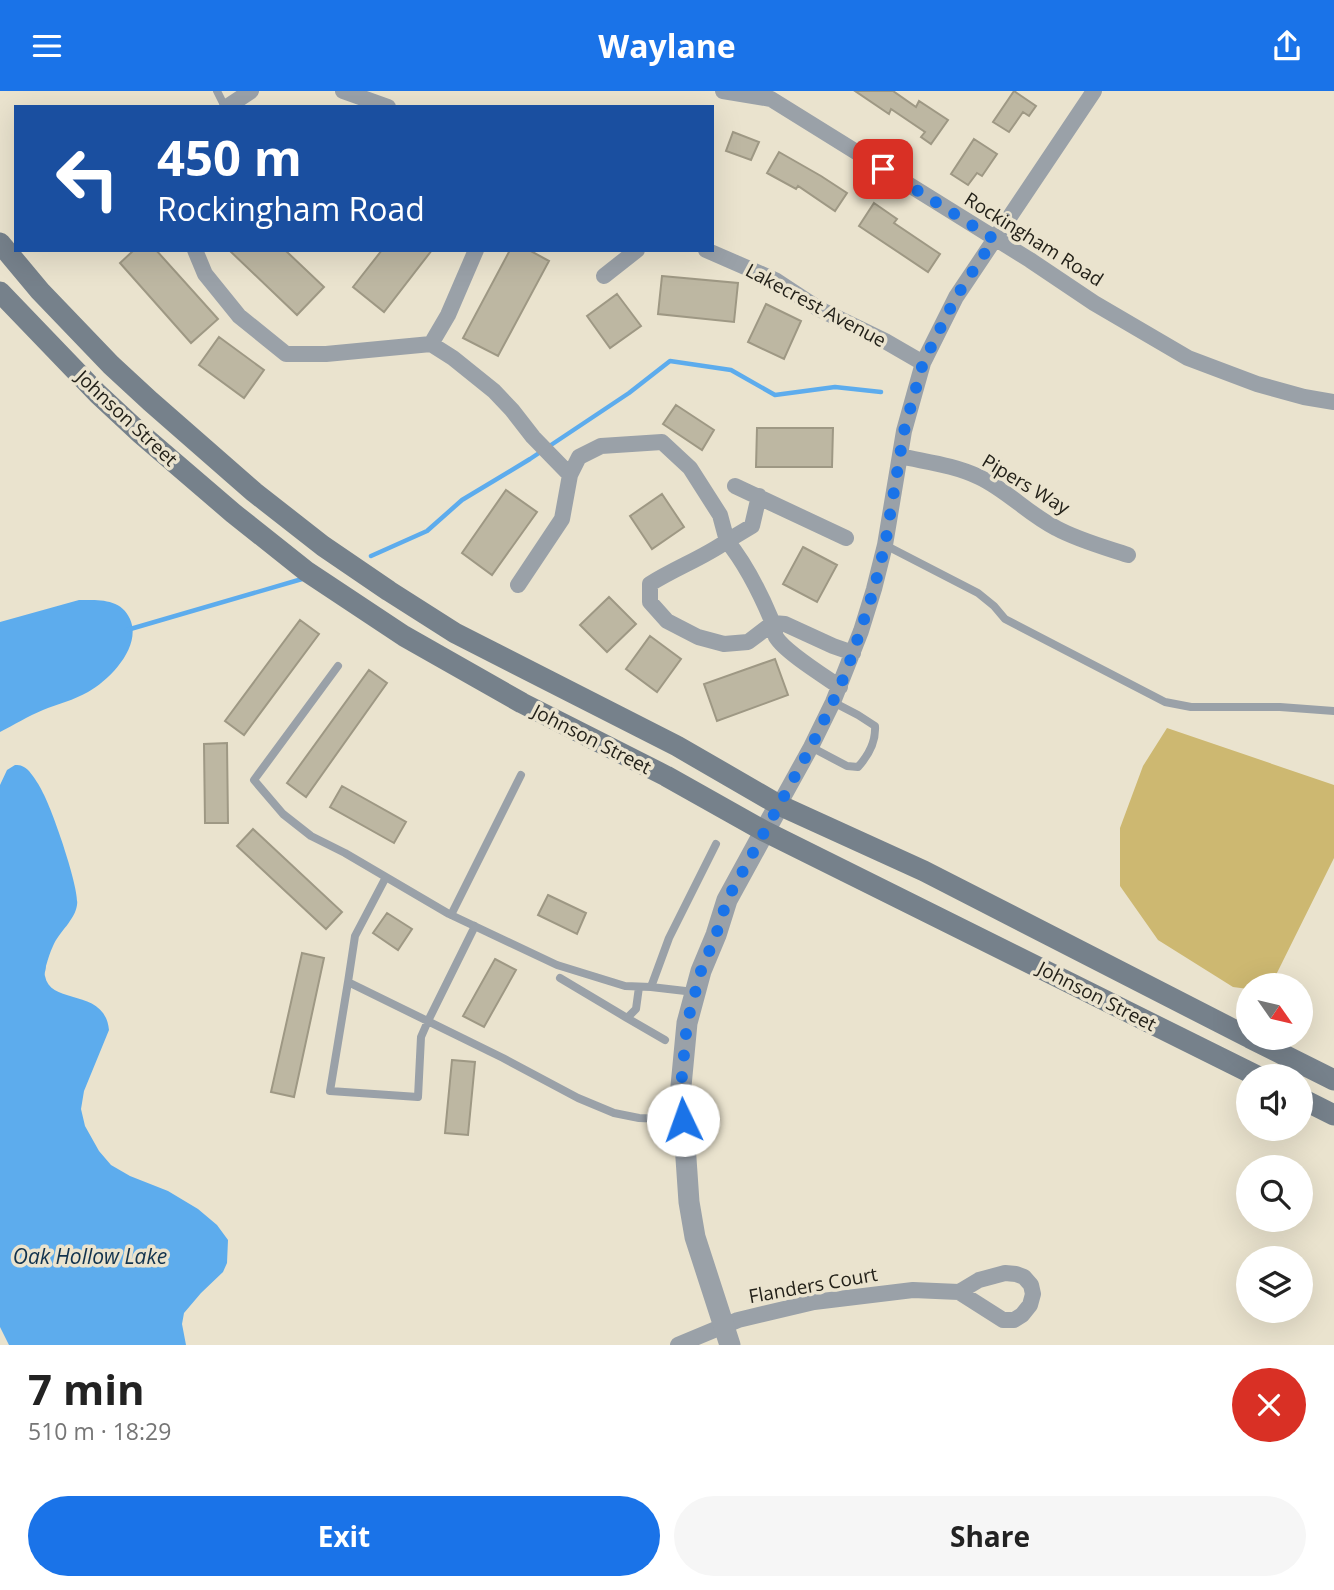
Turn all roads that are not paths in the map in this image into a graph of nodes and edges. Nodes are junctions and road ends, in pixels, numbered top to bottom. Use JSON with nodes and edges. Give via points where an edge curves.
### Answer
{"nodes":[{"id":1,"x":251,"y":91,"type":"edge"},
{"id":2,"x":343,"y":91,"type":"edge"},
{"id":3,"x":723,"y":91,"type":"edge"},
{"id":4,"x":1094,"y":91,"type":"edge"},
{"id":5,"x":229,"y":105,"type":"edge"},
{"id":6,"x":382,"y":105,"type":"edge"},
{"id":7,"x":994,"y":239,"type":"junction"},
{"id":8,"x":0,"y":243,"type":"edge"},
{"id":9,"x":196,"y":252,"type":"edge"},
{"id":10,"x":475,"y":252,"type":"edge"},
{"id":11,"x":634,"y":252,"type":"edge"},
{"id":12,"x":711,"y":252,"type":"edge"},
{"id":13,"x":604,"y":276,"type":"dead end"},
{"id":14,"x":0,"y":292,"type":"edge"},
{"id":15,"x":431,"y":344,"type":"junction"},
{"id":16,"x":923,"y":363,"type":"junction"},
{"id":17,"x":1334,"y":402,"type":"edge"},
{"id":18,"x":900,"y":456,"type":"junction"},
{"id":19,"x":570,"y":475,"type":"junction"},
{"id":20,"x":735,"y":485,"type":"dead end"},
{"id":21,"x":759,"y":496,"type":"junction"},
{"id":22,"x":846,"y":538,"type":"dead end"},
{"id":23,"x":727,"y":541,"type":"junction"},
{"id":24,"x":885,"y":545,"type":"junction"},
{"id":25,"x":1128,"y":555,"type":"dead end"},
{"id":26,"x":518,"y":585,"type":"dead end"},
{"id":27,"x":773,"y":623,"type":"junction"},
{"id":28,"x":853,"y":653,"type":"junction"},
{"id":29,"x":338,"y":666,"type":"dead end"},
{"id":30,"x":836,"y":694,"type":"junction"},
{"id":31,"x":1334,"y":711,"type":"edge"},
{"id":32,"x":811,"y":747,"type":"junction"},
{"id":33,"x":521,"y":775,"type":"dead end"},
{"id":34,"x":779,"y":805,"type":"junction"},
{"id":35,"x":764,"y":831,"type":"junction"},
{"id":36,"x":716,"y":844,"type":"dead end"},
{"id":37,"x":386,"y":877,"type":"junction"},
{"id":38,"x":451,"y":915,"type":"junction"},
{"id":39,"x":475,"y":926,"type":"junction"},
{"id":40,"x":559,"y":978,"type":"dead end"},
{"id":41,"x":348,"y":982,"type":"junction"},
{"id":42,"x":639,"y":987,"type":"junction"},
{"id":43,"x":650,"y":987,"type":"junction"},
{"id":44,"x":697,"y":992,"type":"junction"},
{"id":45,"x":627,"y":1018,"type":"junction"},
{"id":46,"x":428,"y":1021,"type":"junction"},
{"id":47,"x":1236,"y":1030,"type":"edge"},
{"id":48,"x":665,"y":1040,"type":"dead end"},
{"id":49,"x":1275,"y":1050,"type":"edge"},
{"id":50,"x":1236,"y":1066,"type":"edge"},
{"id":51,"x":1334,"y":1080,"type":"edge"},
{"id":52,"x":1313,"y":1104,"type":"edge"},
{"id":53,"x":1334,"y":1115,"type":"edge"},
{"id":54,"x":683,"y":1120,"type":"junction"},
{"id":55,"x":959,"y":1291,"type":"dead end"},
{"id":56,"x":726,"y":1336,"type":"edge"},
{"id":57,"x":678,"y":1345,"type":"edge"}],
"edges":[{"from":1,"to":5,"type":"street"},
{"from":2,"to":6,"type":"street"},
{"from":3,"to":7,"type":"street","name":"Rockingham Road","via":[[771,99]]},
{"from":4,"to":7,"type":"street"},
{"from":7,"to":16,"type":"street","via":[[956,297]]},
{"from":7,"to":17,"type":"street","name":"Rockingham Road","via":[[1188,358],[1257,384]]},
{"from":8,"to":34,"type":"main road","name":"Johnson Street","via":[[40,291],[131,383],[323,546],[455,633]]},
{"from":9,"to":15,"type":"street","via":[[205,274],[239,316],[286,354]]},
{"from":10,"to":15,"type":"street"},
{"from":11,"to":13,"type":"street"},
{"from":12,"to":16,"type":"street","name":"Lakecrest Avenue","via":[[775,280],[819,309]]},
{"from":14,"to":35,"type":"main road","name":"Johnson Street","via":[[141,434],[306,571],[419,645]]},
{"from":15,"to":19,"type":"street","via":[[494,391]]},
{"from":16,"to":18,"type":"street"},
{"from":18,"to":24,"type":"street"},
{"from":18,"to":25,"type":"street","name":"Pipers Way","via":[[975,475],[1056,529]]},
{"from":19,"to":23,"type":"street","via":[[579,457],[601,446],[662,442],[690,468],[720,515]]},
{"from":19,"to":26,"type":"street","via":[[562,519]]},
{"from":20,"to":21,"type":"street"},
{"from":21,"to":22,"type":"street"},
{"from":21,"to":23,"type":"street","via":[[752,526]]},
{"from":23,"to":27,"type":"street"},
{"from":23,"to":27,"type":"street","via":[[650,584],[650,602],[667,621],[698,638],[724,643],[748,642]]},
{"from":24,"to":28,"type":"street"},
{"from":24,"to":31,"type":"lane","via":[[978,593],[1005,619],[1165,702],[1191,707]]},
{"from":27,"to":28,"type":"street"},
{"from":27,"to":30,"type":"street","via":[[781,643]]},
{"from":28,"to":30,"type":"street"},
{"from":29,"to":37,"type":"lane","via":[[254,780],[283,814],[311,836]]},
{"from":30,"to":32,"type":"street"},
{"from":30,"to":32,"type":"lane","via":[[875,726],[876,736],[866,758],[858,767],[847,766]]},
{"from":32,"to":34,"type":"street"},
{"from":33,"to":38,"type":"lane"},
{"from":34,"to":35,"type":"street"},
{"from":34,"to":47,"type":"main road","name":"Johnson Street","via":[[924,871]]},
{"from":35,"to":44,"type":"street","via":[[727,900]]},
{"from":35,"to":50,"type":"main road","name":"Johnson Street"},
{"from":36,"to":43,"type":"lane"},
{"from":37,"to":38,"type":"lane"},
{"from":37,"to":41,"type":"lane","via":[[355,936]]},
{"from":38,"to":39,"type":"lane"},
{"from":39,"to":42,"type":"lane","via":[[557,965]]},
{"from":39,"to":46,"type":"lane"},
{"from":40,"to":45,"type":"lane"},
{"from":41,"to":46,"type":"lane"},
{"from":41,"to":46,"type":"lane","via":[[330,1091],[418,1097],[421,1037]]},
{"from":42,"to":43,"type":"lane"},
{"from":42,"to":45,"type":"lane","via":[[636,1009]]},
{"from":43,"to":44,"type":"lane"},
{"from":44,"to":54,"type":"street","via":[[687,1023]]},
{"from":45,"to":48,"type":"lane"},
{"from":46,"to":54,"type":"lane","via":[[614,1114]]},
{"from":49,"to":51,"type":"main road","name":"Johnson Street"},
{"from":52,"to":53,"type":"main road"},
{"from":54,"to":56,"type":"street","via":[[695,1237]]},
{"from":55,"to":56,"type":"street","name":"Flanders Court","via":[[914,1290],[814,1302],[738,1320]]},
{"from":56,"to":57,"type":"street","name":"Flanders Court"}]}
